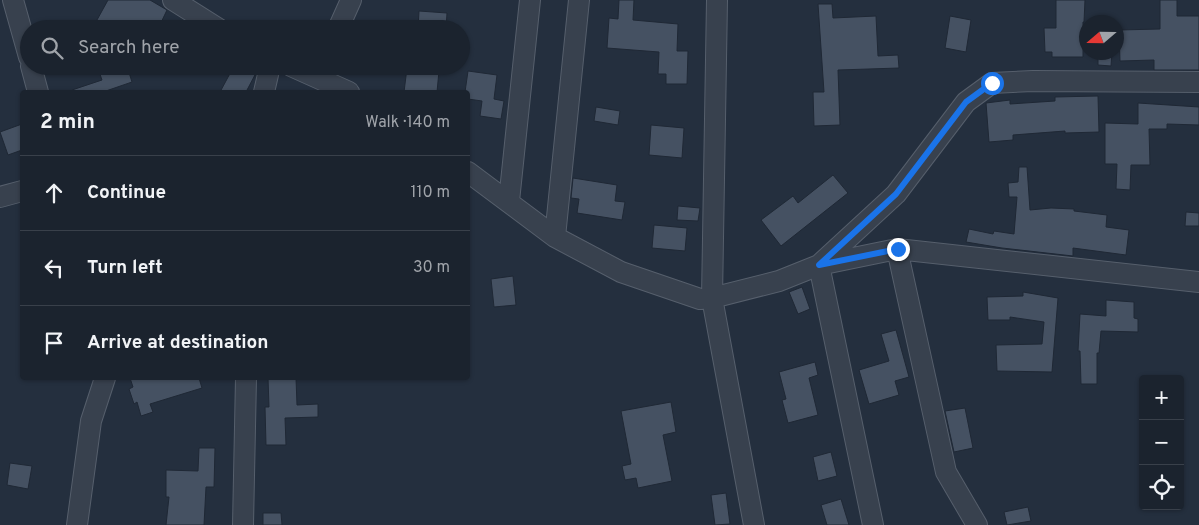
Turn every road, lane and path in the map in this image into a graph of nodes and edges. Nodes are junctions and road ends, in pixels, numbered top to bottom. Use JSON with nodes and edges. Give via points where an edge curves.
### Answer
{"nodes":[{"id":1,"x":13,"y":0,"type":"edge"},
{"id":2,"x":351,"y":0,"type":"edge"},
{"id":3,"x":530,"y":0,"type":"edge"},
{"id":4,"x":579,"y":0,"type":"edge"},
{"id":5,"x":717,"y":0,"type":"edge"},
{"id":6,"x":179,"y":2,"type":"edge"},
{"id":7,"x":206,"y":20,"type":"edge"},
{"id":8,"x":342,"y":20,"type":"edge"},
{"id":9,"x":20,"y":25,"type":"edge"},
{"id":10,"x":33,"y":75,"type":"edge"},
{"id":11,"x":268,"y":75,"type":"edge"},
{"id":12,"x":324,"y":75,"type":"edge"},
{"id":13,"x":1199,"y":82,"type":"edge"},
{"id":14,"x":37,"y":90,"type":"edge"},
{"id":15,"x":264,"y":90,"type":"edge"},
{"id":16,"x":346,"y":90,"type":"edge"},
{"id":17,"x":470,"y":173,"type":"edge"},
{"id":18,"x":20,"y":192,"type":"edge"},
{"id":19,"x":0,"y":197,"type":"edge"},
{"id":20,"x":508,"y":201,"type":"junction"},
{"id":21,"x":555,"y":237,"type":"junction"},
{"id":22,"x":898,"y":249,"type":"junction"},
{"id":23,"x":819,"y":265,"type":"junction"},
{"id":24,"x":1199,"y":282,"type":"edge"},
{"id":25,"x":712,"y":298,"type":"junction"},
{"id":26,"x":104,"y":380,"type":"edge"},
{"id":27,"x":246,"y":380,"type":"edge"},
{"id":28,"x":77,"y":525,"type":"edge"},
{"id":29,"x":244,"y":525,"type":"edge"},
{"id":30,"x":754,"y":525,"type":"edge"},
{"id":31,"x":873,"y":525,"type":"edge"},
{"id":32,"x":977,"y":525,"type":"edge"}],
"edges":[{"from":1,"to":9,"type":"street"},
{"from":2,"to":8,"type":"street"},
{"from":3,"to":20,"type":"street"},
{"from":4,"to":21,"type":"street"},
{"from":5,"to":25,"type":"street"},
{"from":6,"to":7,"type":"street"},
{"from":10,"to":14,"type":"street"},
{"from":11,"to":15,"type":"street"},
{"from":12,"to":16,"type":"street"},
{"from":13,"to":23,"type":"street","via":[[992,83],[966,102],[896,194]]},
{"from":17,"to":20,"type":"street"},
{"from":18,"to":19,"type":"street"},
{"from":20,"to":21,"type":"street"},
{"from":21,"to":25,"type":"street","via":[[621,272],[700,299]]},
{"from":22,"to":23,"type":"street"},
{"from":22,"to":24,"type":"street"},
{"from":22,"to":32,"type":"street","via":[[946,472]]},
{"from":23,"to":25,"type":"street","via":[[779,280]]},
{"from":23,"to":31,"type":"street"},
{"from":25,"to":30,"type":"street"},
{"from":26,"to":28,"type":"street","via":[[91,421]]},
{"from":27,"to":29,"type":"street"}]}
